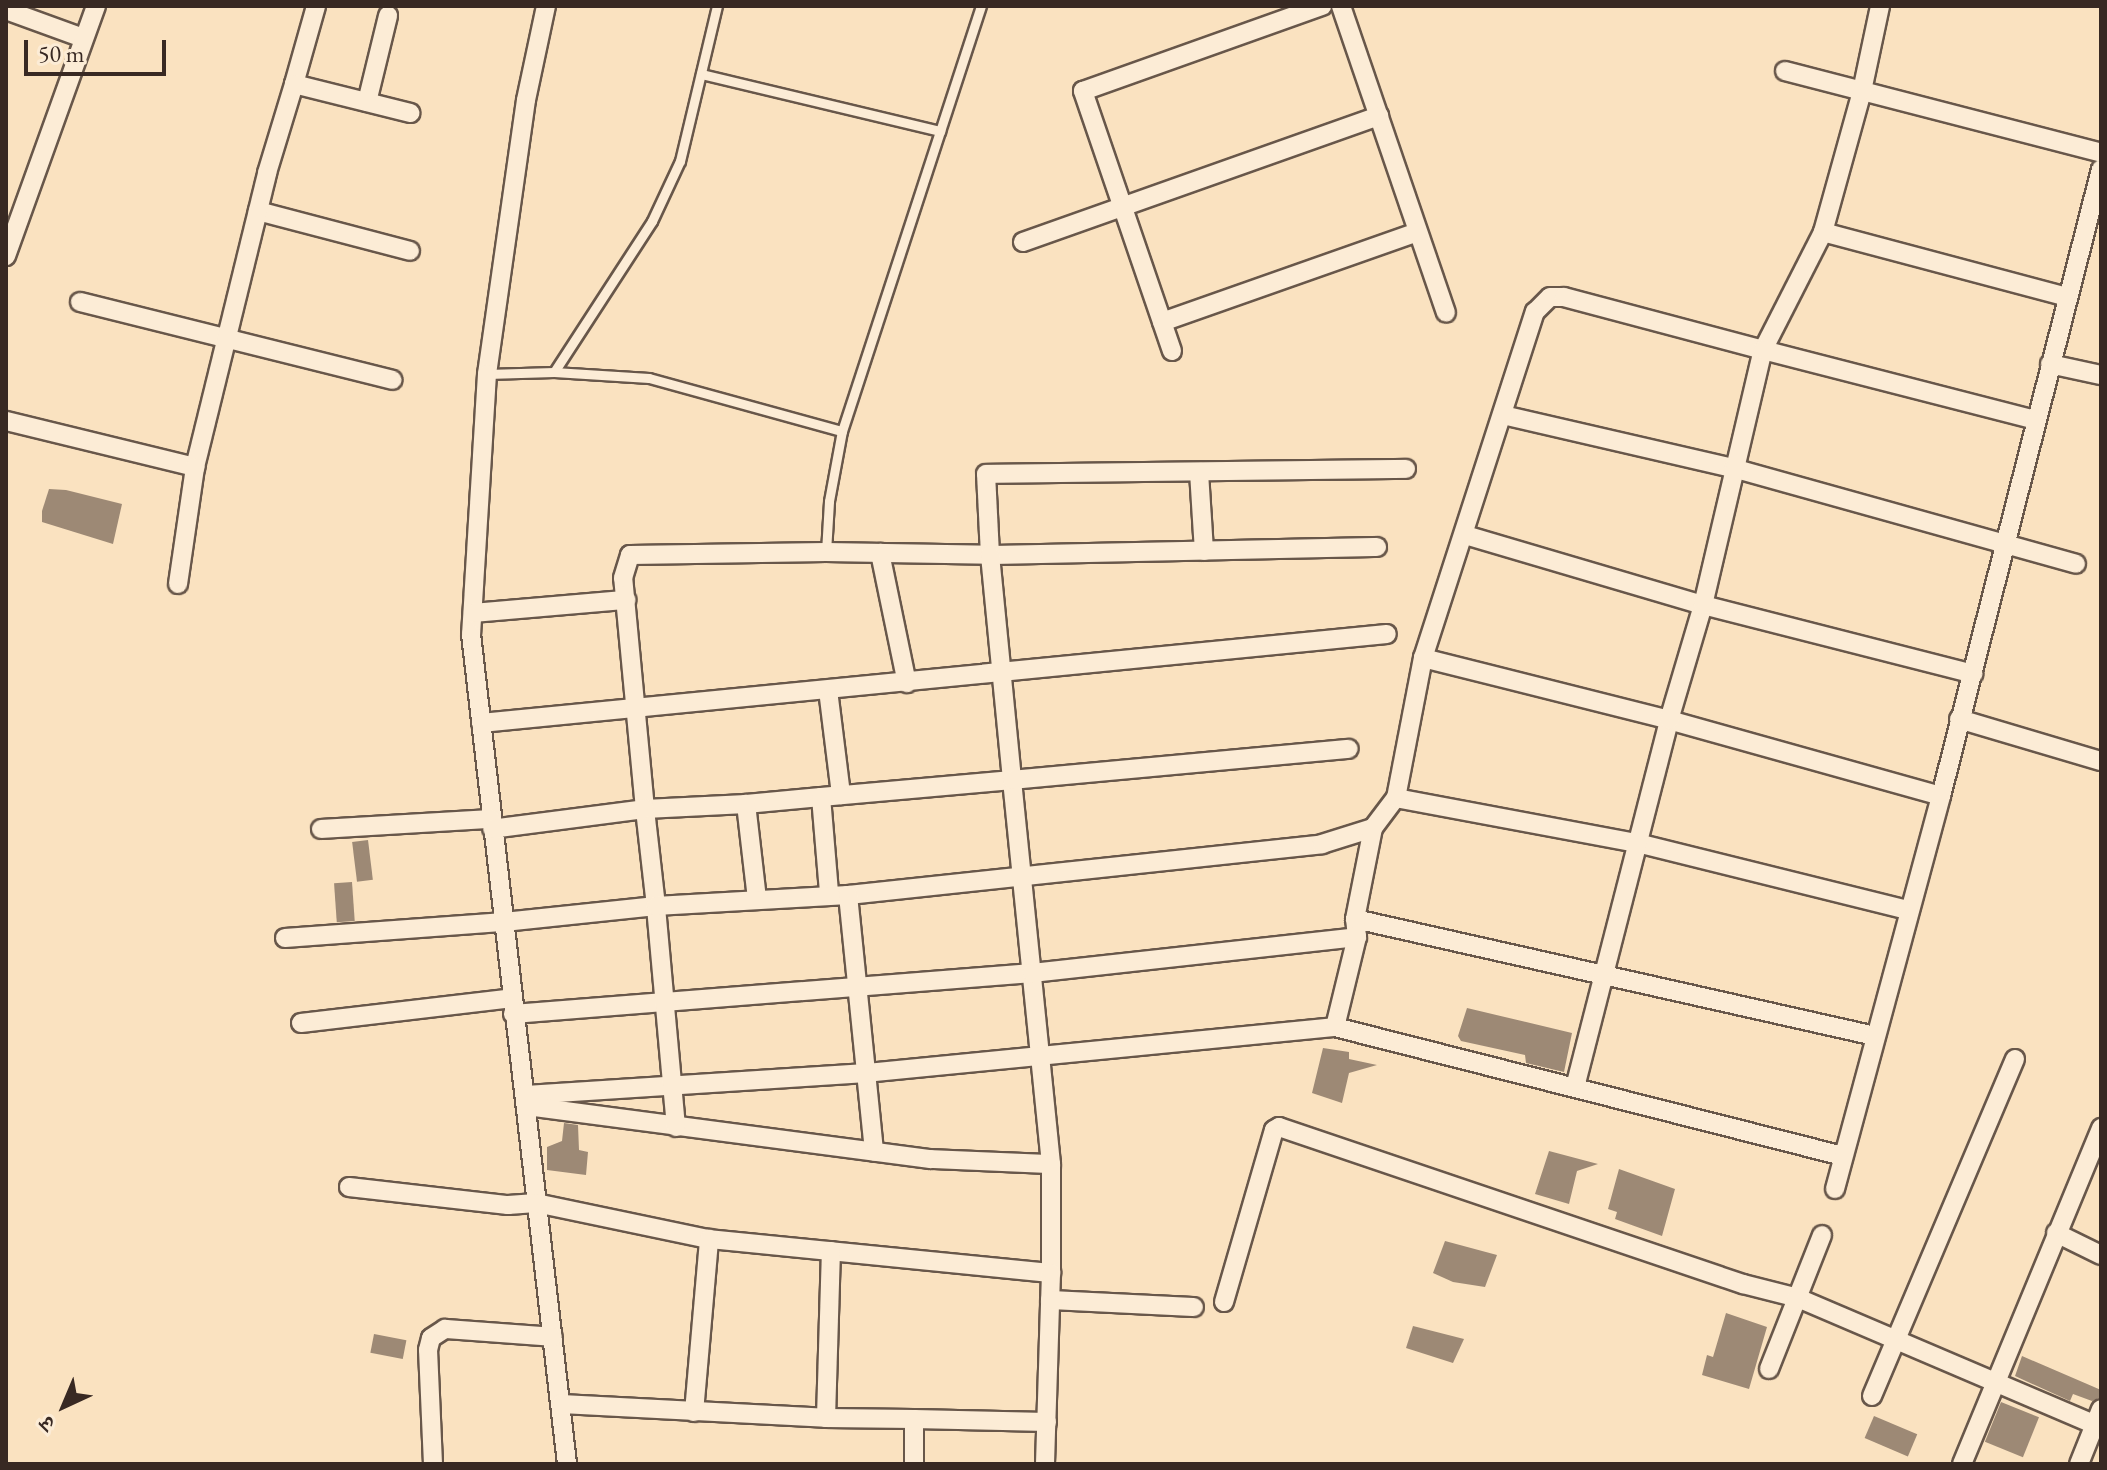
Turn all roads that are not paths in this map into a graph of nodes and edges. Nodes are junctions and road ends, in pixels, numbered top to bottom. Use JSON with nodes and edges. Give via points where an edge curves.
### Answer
{"nodes":[{"id":1,"x":96,"y":6,"type":"edge"},
{"id":2,"x":316,"y":6,"type":"edge"},
{"id":3,"x":546,"y":6,"type":"edge"},
{"id":4,"x":717,"y":6,"type":"edge"},
{"id":5,"x":981,"y":6,"type":"edge"},
{"id":6,"x":1322,"y":6,"type":"edge"},
{"id":7,"x":1341,"y":6,"type":"edge"},
{"id":8,"x":1880,"y":6,"type":"edge"},
{"id":9,"x":6,"y":10,"type":"edge"},
{"id":10,"x":388,"y":16,"type":"dead end"},
{"id":11,"x":83,"y":38,"type":"junction"},
{"id":12,"x":1785,"y":71,"type":"dead end"},
{"id":13,"x":701,"y":74,"type":"junction"},
{"id":14,"x":294,"y":84,"type":"junction"},
{"id":15,"x":1862,"y":91,"type":"junction"},
{"id":16,"x":367,"y":102,"type":"junction"},
{"id":17,"x":410,"y":113,"type":"dead end"},
{"id":18,"x":1379,"y":116,"type":"junction"},
{"id":19,"x":940,"y":131,"type":"junction"},
{"id":20,"x":2101,"y":153,"type":"edge"},
{"id":21,"x":2101,"y":169,"type":"edge"},
{"id":22,"x":1123,"y":207,"type":"junction"},
{"id":23,"x":258,"y":211,"type":"junction"},
{"id":24,"x":1418,"y":232,"type":"junction"},
{"id":25,"x":1823,"y":232,"type":"junction"},
{"id":26,"x":1023,"y":242,"type":"dead end"},
{"id":27,"x":410,"y":251,"type":"dead end"},
{"id":28,"x":6,"y":256,"type":"edge"},
{"id":29,"x":2068,"y":297,"type":"junction"},
{"id":30,"x":80,"y":302,"type":"dead end"},
{"id":31,"x":1446,"y":312,"type":"dead end"},
{"id":32,"x":1162,"y":322,"type":"junction"},
{"id":33,"x":227,"y":339,"type":"junction"},
{"id":34,"x":1763,"y":350,"type":"junction"},
{"id":35,"x":1172,"y":351,"type":"dead end"},
{"id":36,"x":2050,"y":364,"type":"junction"},
{"id":37,"x":554,"y":372,"type":"junction"},
{"id":38,"x":487,"y":374,"type":"junction"},
{"id":39,"x":2101,"y":375,"type":"edge"},
{"id":40,"x":392,"y":380,"type":"dead end"},
{"id":41,"x":1503,"y":415,"type":"junction"},
{"id":42,"x":2035,"y":420,"type":"junction"},
{"id":43,"x":6,"y":421,"type":"edge"},
{"id":44,"x":842,"y":431,"type":"junction"},
{"id":45,"x":195,"y":467,"type":"junction"},
{"id":46,"x":1733,"y":468,"type":"junction"},
{"id":47,"x":1406,"y":469,"type":"dead end"},
{"id":48,"x":1199,"y":472,"type":"junction"},
{"id":49,"x":1465,"y":535,"type":"junction"},
{"id":50,"x":2003,"y":543,"type":"junction"},
{"id":51,"x":1377,"y":547,"type":"dead end"},
{"id":52,"x":1204,"y":551,"type":"junction"},
{"id":53,"x":826,"y":552,"type":"junction"},
{"id":54,"x":880,"y":553,"type":"junction"},
{"id":55,"x":990,"y":555,"type":"junction"},
{"id":56,"x":2076,"y":564,"type":"dead end"},
{"id":57,"x":178,"y":584,"type":"dead end"},
{"id":58,"x":626,"y":600,"type":"junction"},
{"id":59,"x":1703,"y":605,"type":"junction"},
{"id":60,"x":473,"y":613,"type":"junction"},
{"id":61,"x":1387,"y":634,"type":"dead end"},
{"id":62,"x":1423,"y":658,"type":"junction"},
{"id":63,"x":1000,"y":674,"type":"junction"},
{"id":64,"x":1973,"y":674,"type":"junction"},
{"id":65,"x":907,"y":683,"type":"junction"},
{"id":66,"x":828,"y":690,"type":"junction"},
{"id":67,"x":636,"y":708,"type":"junction"},
{"id":68,"x":1959,"y":719,"type":"junction"},
{"id":69,"x":1669,"y":720,"type":"junction"},
{"id":70,"x":481,"y":723,"type":"junction"},
{"id":71,"x":1349,"y":749,"type":"dead end"},
{"id":72,"x":2101,"y":761,"type":"edge"},
{"id":73,"x":1012,"y":780,"type":"junction"},
{"id":74,"x":841,"y":795,"type":"junction"},
{"id":75,"x":1941,"y":796,"type":"junction"},
{"id":76,"x":821,"y":797,"type":"junction"},
{"id":77,"x":1396,"y":798,"type":"junction"},
{"id":78,"x":746,"y":804,"type":"junction"},
{"id":79,"x":645,"y":809,"type":"junction"},
{"id":80,"x":492,"y":824,"type":"junction"},
{"id":81,"x":1373,"y":828,"type":"junction"},
{"id":82,"x":321,"y":829,"type":"dead end"},
{"id":83,"x":1637,"y":843,"type":"junction"},
{"id":84,"x":1022,"y":875,"type":"junction"},
{"id":85,"x":838,"y":894,"type":"junction"},
{"id":86,"x":757,"y":899,"type":"junction"},
{"id":87,"x":656,"y":906,"type":"junction"},
{"id":88,"x":1908,"y":910,"type":"junction"},
{"id":89,"x":504,"y":922,"type":"junction"},
{"id":90,"x":1356,"y":928,"type":"junction"},
{"id":91,"x":285,"y":938,"type":"dead end"},
{"id":92,"x":1032,"y":973,"type":"junction"},
{"id":93,"x":1604,"y":975,"type":"junction"},
{"id":94,"x":856,"y":988,"type":"junction"},
{"id":95,"x":664,"y":1004,"type":"junction"},
{"id":96,"x":513,"y":1006,"type":"junction"},
{"id":97,"x":301,"y":1023,"type":"dead end"},
{"id":98,"x":1335,"y":1027,"type":"junction"},
{"id":99,"x":1875,"y":1036,"type":"junction"},
{"id":100,"x":1040,"y":1055,"type":"junction"},
{"id":101,"x":2015,"y":1059,"type":"dead end"},
{"id":102,"x":866,"y":1073,"type":"junction"},
{"id":103,"x":672,"y":1087,"type":"junction"},
{"id":104,"x":1575,"y":1087,"type":"junction"},
{"id":105,"x":526,"y":1101,"type":"junction"},
{"id":106,"x":676,"y":1127,"type":"junction"},
{"id":107,"x":2101,"y":1128,"type":"edge"},
{"id":108,"x":874,"y":1152,"type":"junction"},
{"id":109,"x":1843,"y":1156,"type":"junction"},
{"id":110,"x":1051,"y":1164,"type":"junction"},
{"id":111,"x":349,"y":1187,"type":"dead end"},
{"id":112,"x":1835,"y":1189,"type":"dead end"},
{"id":113,"x":536,"y":1203,"type":"junction"},
{"id":114,"x":2056,"y":1233,"type":"junction"},
{"id":115,"x":1822,"y":1235,"type":"dead end"},
{"id":116,"x":709,"y":1239,"type":"junction"},
{"id":117,"x":831,"y":1251,"type":"junction"},
{"id":118,"x":2101,"y":1255,"type":"edge"},
{"id":119,"x":1051,"y":1273,"type":"junction"},
{"id":120,"x":1798,"y":1298,"type":"junction"},
{"id":121,"x":1050,"y":1300,"type":"junction"},
{"id":122,"x":1224,"y":1302,"type":"dead end"},
{"id":123,"x":1194,"y":1307,"type":"dead end"},
{"id":124,"x":553,"y":1337,"type":"junction"},
{"id":125,"x":1899,"y":1338,"type":"junction"},
{"id":126,"x":1769,"y":1369,"type":"dead end"},
{"id":127,"x":1995,"y":1381,"type":"junction"},
{"id":128,"x":1872,"y":1396,"type":"dead end"},
{"id":129,"x":561,"y":1404,"type":"junction"},
{"id":130,"x":694,"y":1412,"type":"junction"},
{"id":131,"x":826,"y":1418,"type":"junction"},
{"id":132,"x":914,"y":1419,"type":"junction"},
{"id":133,"x":2099,"y":1420,"type":"edge"},
{"id":134,"x":1047,"y":1422,"type":"junction"},
{"id":135,"x":433,"y":1464,"type":"edge"},
{"id":136,"x":567,"y":1464,"type":"edge"},
{"id":137,"x":914,"y":1464,"type":"edge"},
{"id":138,"x":1045,"y":1464,"type":"edge"},
{"id":139,"x":1962,"y":1464,"type":"edge"},
{"id":140,"x":2079,"y":1464,"type":"edge"}],
"edges":[{"from":1,"to":11,"type":"street"},
{"from":2,"to":14,"type":"street"},
{"from":3,"to":38,"type":"street","via":[[526,100]]},
{"from":4,"to":13,"type":"lane"},
{"from":5,"to":19,"type":"lane"},
{"from":6,"to":22,"type":"street","via":[[1083,91]]},
{"from":7,"to":18,"type":"street"},
{"from":8,"to":15,"type":"street"},
{"from":9,"to":11,"type":"street"},
{"from":10,"to":16,"type":"street"},
{"from":11,"to":28,"type":"street"},
{"from":12,"to":15,"type":"street"},
{"from":13,"to":19,"type":"lane"},
{"from":13,"to":37,"type":"lane","via":[[680,161],[652,221]]},
{"from":14,"to":16,"type":"street"},
{"from":14,"to":23,"type":"street"},
{"from":15,"to":20,"type":"street"},
{"from":15,"to":25,"type":"street"},
{"from":16,"to":17,"type":"street"},
{"from":18,"to":22,"type":"street"},
{"from":18,"to":24,"type":"street"},
{"from":19,"to":44,"type":"lane"},
{"from":21,"to":29,"type":"street"},
{"from":22,"to":26,"type":"street"},
{"from":22,"to":32,"type":"street"},
{"from":23,"to":27,"type":"street"},
{"from":23,"to":33,"type":"street"},
{"from":24,"to":31,"type":"street"},
{"from":24,"to":32,"type":"street"},
{"from":25,"to":29,"type":"street"},
{"from":25,"to":34,"type":"street"},
{"from":29,"to":36,"type":"street"},
{"from":30,"to":33,"type":"street"},
{"from":32,"to":35,"type":"street"},
{"from":33,"to":40,"type":"street"},
{"from":33,"to":45,"type":"street"},
{"from":34,"to":41,"type":"street","via":[[1550,297],[1530,323]]},
{"from":34,"to":42,"type":"street"},
{"from":34,"to":46,"type":"street"},
{"from":36,"to":39,"type":"street"},
{"from":36,"to":42,"type":"street"},
{"from":37,"to":38,"type":"lane"},
{"from":37,"to":44,"type":"lane","via":[[649,378]]},
{"from":38,"to":60,"type":"street"},
{"from":41,"to":46,"type":"street"},
{"from":41,"to":49,"type":"street"},
{"from":42,"to":50,"type":"street"},
{"from":43,"to":45,"type":"street"},
{"from":44,"to":53,"type":"lane"},
{"from":45,"to":57,"type":"street"},
{"from":46,"to":50,"type":"street"},
{"from":46,"to":59,"type":"street"},
{"from":47,"to":48,"type":"street"},
{"from":48,"to":52,"type":"street"},
{"from":48,"to":55,"type":"street","via":[[986,474]]},
{"from":49,"to":59,"type":"street"},
{"from":49,"to":62,"type":"street"},
{"from":50,"to":56,"type":"street"},
{"from":50,"to":64,"type":"street"},
{"from":51,"to":52,"type":"street"},
{"from":52,"to":55,"type":"street"},
{"from":53,"to":54,"type":"street"},
{"from":53,"to":58,"type":"street","via":[[634,554],[625,567]]},
{"from":54,"to":55,"type":"street"},
{"from":54,"to":65,"type":"street"},
{"from":55,"to":63,"type":"street"},
{"from":58,"to":60,"type":"street"},
{"from":58,"to":67,"type":"street"},
{"from":59,"to":64,"type":"street"},
{"from":59,"to":69,"type":"street"},
{"from":60,"to":70,"type":"street"},
{"from":61,"to":63,"type":"street"},
{"from":62,"to":69,"type":"street"},
{"from":62,"to":77,"type":"street"},
{"from":63,"to":65,"type":"street"},
{"from":63,"to":73,"type":"street"},
{"from":64,"to":68,"type":"street"},
{"from":65,"to":66,"type":"street"},
{"from":66,"to":67,"type":"street"},
{"from":66,"to":74,"type":"street"},
{"from":67,"to":70,"type":"street"},
{"from":67,"to":79,"type":"street"},
{"from":68,"to":72,"type":"street"},
{"from":68,"to":75,"type":"street"},
{"from":69,"to":75,"type":"street"},
{"from":69,"to":83,"type":"street"},
{"from":70,"to":80,"type":"street"},
{"from":71,"to":73,"type":"street"},
{"from":73,"to":74,"type":"street"},
{"from":73,"to":84,"type":"street"},
{"from":74,"to":76,"type":"street"},
{"from":75,"to":88,"type":"street"},
{"from":76,"to":78,"type":"street"},
{"from":76,"to":85,"type":"street"},
{"from":77,"to":81,"type":"street"},
{"from":77,"to":83,"type":"street"},
{"from":78,"to":79,"type":"street"},
{"from":78,"to":86,"type":"street"},
{"from":79,"to":80,"type":"street"},
{"from":79,"to":87,"type":"street"},
{"from":80,"to":82,"type":"street"},
{"from":80,"to":89,"type":"street"},
{"from":81,"to":84,"type":"street","via":[[1322,844]]},
{"from":81,"to":90,"type":"street"},
{"from":83,"to":88,"type":"street"},
{"from":83,"to":93,"type":"street"},
{"from":84,"to":85,"type":"street"},
{"from":84,"to":92,"type":"street"},
{"from":85,"to":86,"type":"street"},
{"from":85,"to":94,"type":"street"},
{"from":86,"to":87,"type":"street"},
{"from":87,"to":89,"type":"street"},
{"from":87,"to":95,"type":"street"},
{"from":88,"to":99,"type":"street"},
{"from":89,"to":91,"type":"street"},
{"from":89,"to":96,"type":"street"},
{"from":90,"to":92,"type":"street"},
{"from":90,"to":93,"type":"street"},
{"from":90,"to":98,"type":"street"},
{"from":92,"to":94,"type":"street"},
{"from":92,"to":100,"type":"street"},
{"from":93,"to":99,"type":"street"},
{"from":93,"to":104,"type":"street"},
{"from":94,"to":95,"type":"street"},
{"from":94,"to":102,"type":"street"},
{"from":95,"to":96,"type":"street"},
{"from":95,"to":103,"type":"street"},
{"from":96,"to":97,"type":"street"},
{"from":96,"to":105,"type":"street"},
{"from":98,"to":100,"type":"street"},
{"from":98,"to":104,"type":"street"},
{"from":99,"to":109,"type":"street"},
{"from":100,"to":102,"type":"street"},
{"from":100,"to":110,"type":"street"},
{"from":101,"to":125,"type":"street"},
{"from":102,"to":103,"type":"street"},
{"from":102,"to":108,"type":"street"},
{"from":103,"to":105,"type":"street"},
{"from":103,"to":106,"type":"street"},
{"from":104,"to":109,"type":"street"},
{"from":105,"to":106,"type":"street"},
{"from":105,"to":113,"type":"street"},
{"from":106,"to":108,"type":"street"},
{"from":107,"to":114,"type":"street"},
{"from":108,"to":110,"type":"street"},
{"from":109,"to":112,"type":"street"},
{"from":110,"to":119,"type":"street"},
{"from":111,"to":113,"type":"street","via":[[508,1205]]},
{"from":113,"to":116,"type":"street"},
{"from":113,"to":124,"type":"street"},
{"from":114,"to":118,"type":"street"},
{"from":114,"to":127,"type":"street"},
{"from":115,"to":120,"type":"street"},
{"from":116,"to":117,"type":"street"},
{"from":116,"to":130,"type":"street"},
{"from":117,"to":119,"type":"street"},
{"from":117,"to":131,"type":"street"},
{"from":119,"to":121,"type":"street"},
{"from":120,"to":122,"type":"street","via":[[1279,1127]]},
{"from":120,"to":125,"type":"street"},
{"from":120,"to":126,"type":"street"},
{"from":121,"to":123,"type":"street"},
{"from":121,"to":134,"type":"street"},
{"from":124,"to":129,"type":"street"},
{"from":124,"to":135,"type":"street","via":[[445,1329],[431,1338]]},
{"from":125,"to":127,"type":"street"},
{"from":125,"to":128,"type":"street"},
{"from":127,"to":133,"type":"street"},
{"from":127,"to":139,"type":"street"},
{"from":129,"to":130,"type":"street"},
{"from":129,"to":136,"type":"street"},
{"from":130,"to":131,"type":"street"},
{"from":131,"to":132,"type":"street"},
{"from":132,"to":134,"type":"street"},
{"from":132,"to":137,"type":"street"},
{"from":133,"to":140,"type":"street"},
{"from":134,"to":138,"type":"street"}]}
